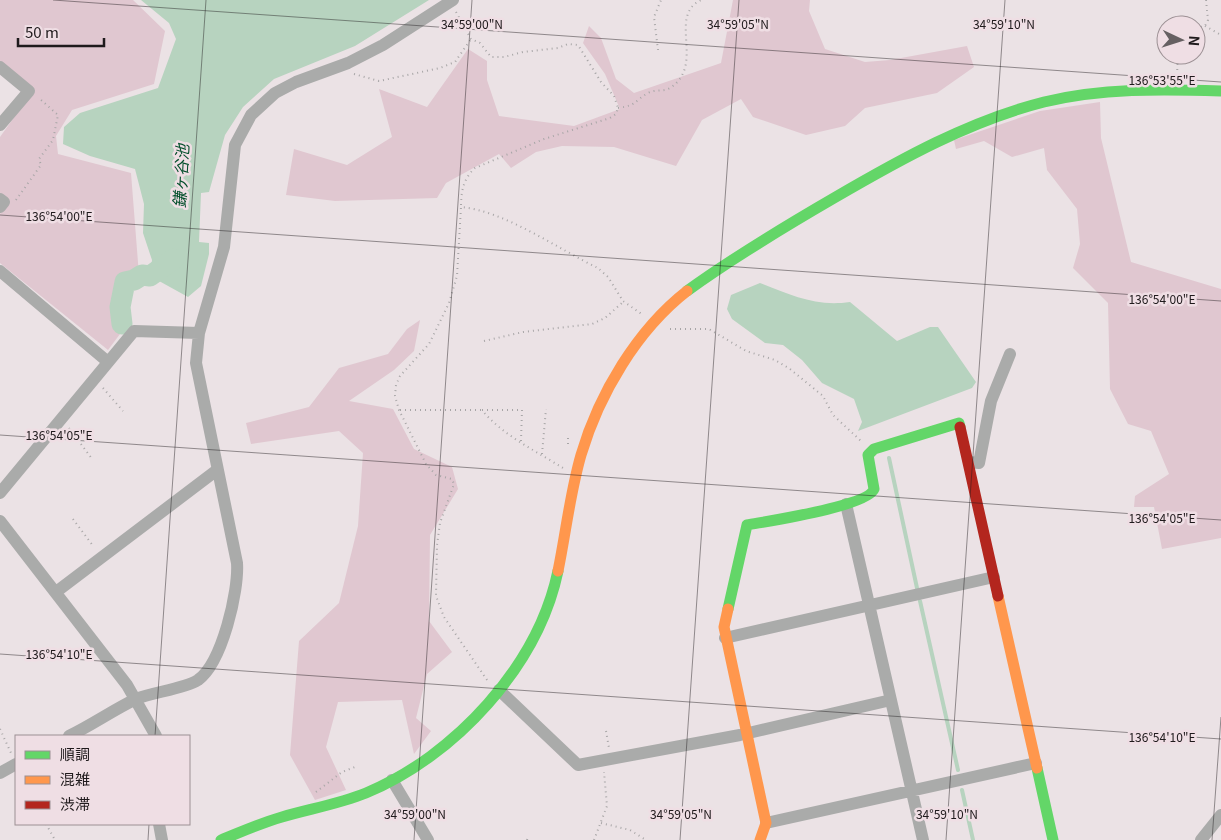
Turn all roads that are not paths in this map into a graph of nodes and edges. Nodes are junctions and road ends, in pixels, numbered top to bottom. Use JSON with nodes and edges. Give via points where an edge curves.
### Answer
{"nodes":[{"id":1,"x":452,"y":1,"type":"edge"},
{"id":2,"x":0,"y":67,"type":"edge"},
{"id":3,"x":1221,"y":91,"type":"edge"},
{"id":4,"x":0,"y":125,"type":"edge"},
{"id":5,"x":0,"y":271,"type":"edge"},
{"id":6,"x":199,"y":334,"type":"junction"},
{"id":7,"x":1010,"y":354,"type":"dead end"},
{"id":8,"x":108,"y":362,"type":"junction"},
{"id":9,"x":969,"y":462,"type":"junction"},
{"id":10,"x":217,"y":470,"type":"junction"},
{"id":11,"x":0,"y":493,"type":"edge"},
{"id":12,"x":846,"y":504,"type":"junction"},
{"id":13,"x":0,"y":521,"type":"edge"},
{"id":14,"x":994,"y":577,"type":"junction"},
{"id":15,"x":56,"y":592,"type":"junction"},
{"id":16,"x":868,"y":606,"type":"junction"},
{"id":17,"x":725,"y":638,"type":"junction"},
{"id":18,"x":498,"y":691,"type":"junction"},
{"id":19,"x":136,"y":700,"type":"junction"},
{"id":20,"x":891,"y":700,"type":"junction"},
{"id":21,"x":746,"y":732,"type":"junction"},
{"id":22,"x":71,"y":735,"type":"edge"},
{"id":23,"x":155,"y":735,"type":"edge"},
{"id":24,"x":1036,"y":762,"type":"junction"},
{"id":25,"x":15,"y":765,"type":"edge"},
{"id":26,"x":0,"y":773,"type":"edge"},
{"id":27,"x":392,"y":780,"type":"junction"},
{"id":28,"x":912,"y":791,"type":"junction"},
{"id":29,"x":1221,"y":815,"type":"edge"},
{"id":30,"x":766,"y":823,"type":"junction"},
{"id":31,"x":159,"y":825,"type":"edge"},
{"id":32,"x":162,"y":840,"type":"edge"},
{"id":33,"x":221,"y":840,"type":"edge"},
{"id":34,"x":428,"y":840,"type":"edge"},
{"id":35,"x":760,"y":840,"type":"edge"},
{"id":36,"x":923,"y":840,"type":"edge"},
{"id":37,"x":1054,"y":840,"type":"edge"},
{"id":38,"x":1201,"y":840,"type":"edge"}],
"edges":[{"from":1,"to":6,"type":"street","via":[[383,45],[275,93],[251,115],[238,138],[231,161],[224,247]]},
{"from":2,"to":4,"type":"street","via":[[29,91]]},
{"from":3,"to":18,"type":"street","via":[[1110,91],[1047,102],[958,130],[892,163],[753,246],[681,296],[619,370],[592,423],[576,477],[556,582],[534,637]]},
{"from":5,"to":8,"type":"street"},
{"from":6,"to":8,"type":"street","via":[[134,331]]},
{"from":6,"to":10,"type":"street","via":[[196,363]]},
{"from":7,"to":9,"type":"street","via":[[991,401],[979,463]]},
{"from":8,"to":11,"type":"street"},
{"from":9,"to":12,"type":"street","via":[[959,423],[872,451],[868,455],[873,492],[867,498]]},
{"from":9,"to":14,"type":"street"},
{"from":10,"to":15,"type":"street"},
{"from":10,"to":19,"type":"street","via":[[237,564],[238,580],[231,616],[209,667],[197,680]]},
{"from":12,"to":16,"type":"street"},
{"from":12,"to":17,"type":"street","via":[[747,525],[724,627]]},
{"from":13,"to":15,"type":"street"},
{"from":14,"to":16,"type":"street"},
{"from":14,"to":24,"type":"street"},
{"from":15,"to":19,"type":"street"},
{"from":16,"to":17,"type":"street"},
{"from":16,"to":20,"type":"street"},
{"from":17,"to":21,"type":"street"},
{"from":18,"to":21,"type":"street","via":[[578,766]]},
{"from":18,"to":27,"type":"street","via":[[454,737]]},
{"from":19,"to":22,"type":"street"},
{"from":19,"to":23,"type":"street"},
{"from":20,"to":21,"type":"street"},
{"from":20,"to":28,"type":"street"},
{"from":21,"to":30,"type":"street"},
{"from":24,"to":28,"type":"street"},
{"from":24,"to":37,"type":"street"},
{"from":25,"to":26,"type":"street"},
{"from":27,"to":33,"type":"street","via":[[365,794],[270,821]]},
{"from":27,"to":34,"type":"street"},
{"from":28,"to":30,"type":"street"},
{"from":28,"to":36,"type":"street"},
{"from":29,"to":38,"type":"street"},
{"from":30,"to":35,"type":"street"},
{"from":31,"to":32,"type":"street"}]}
